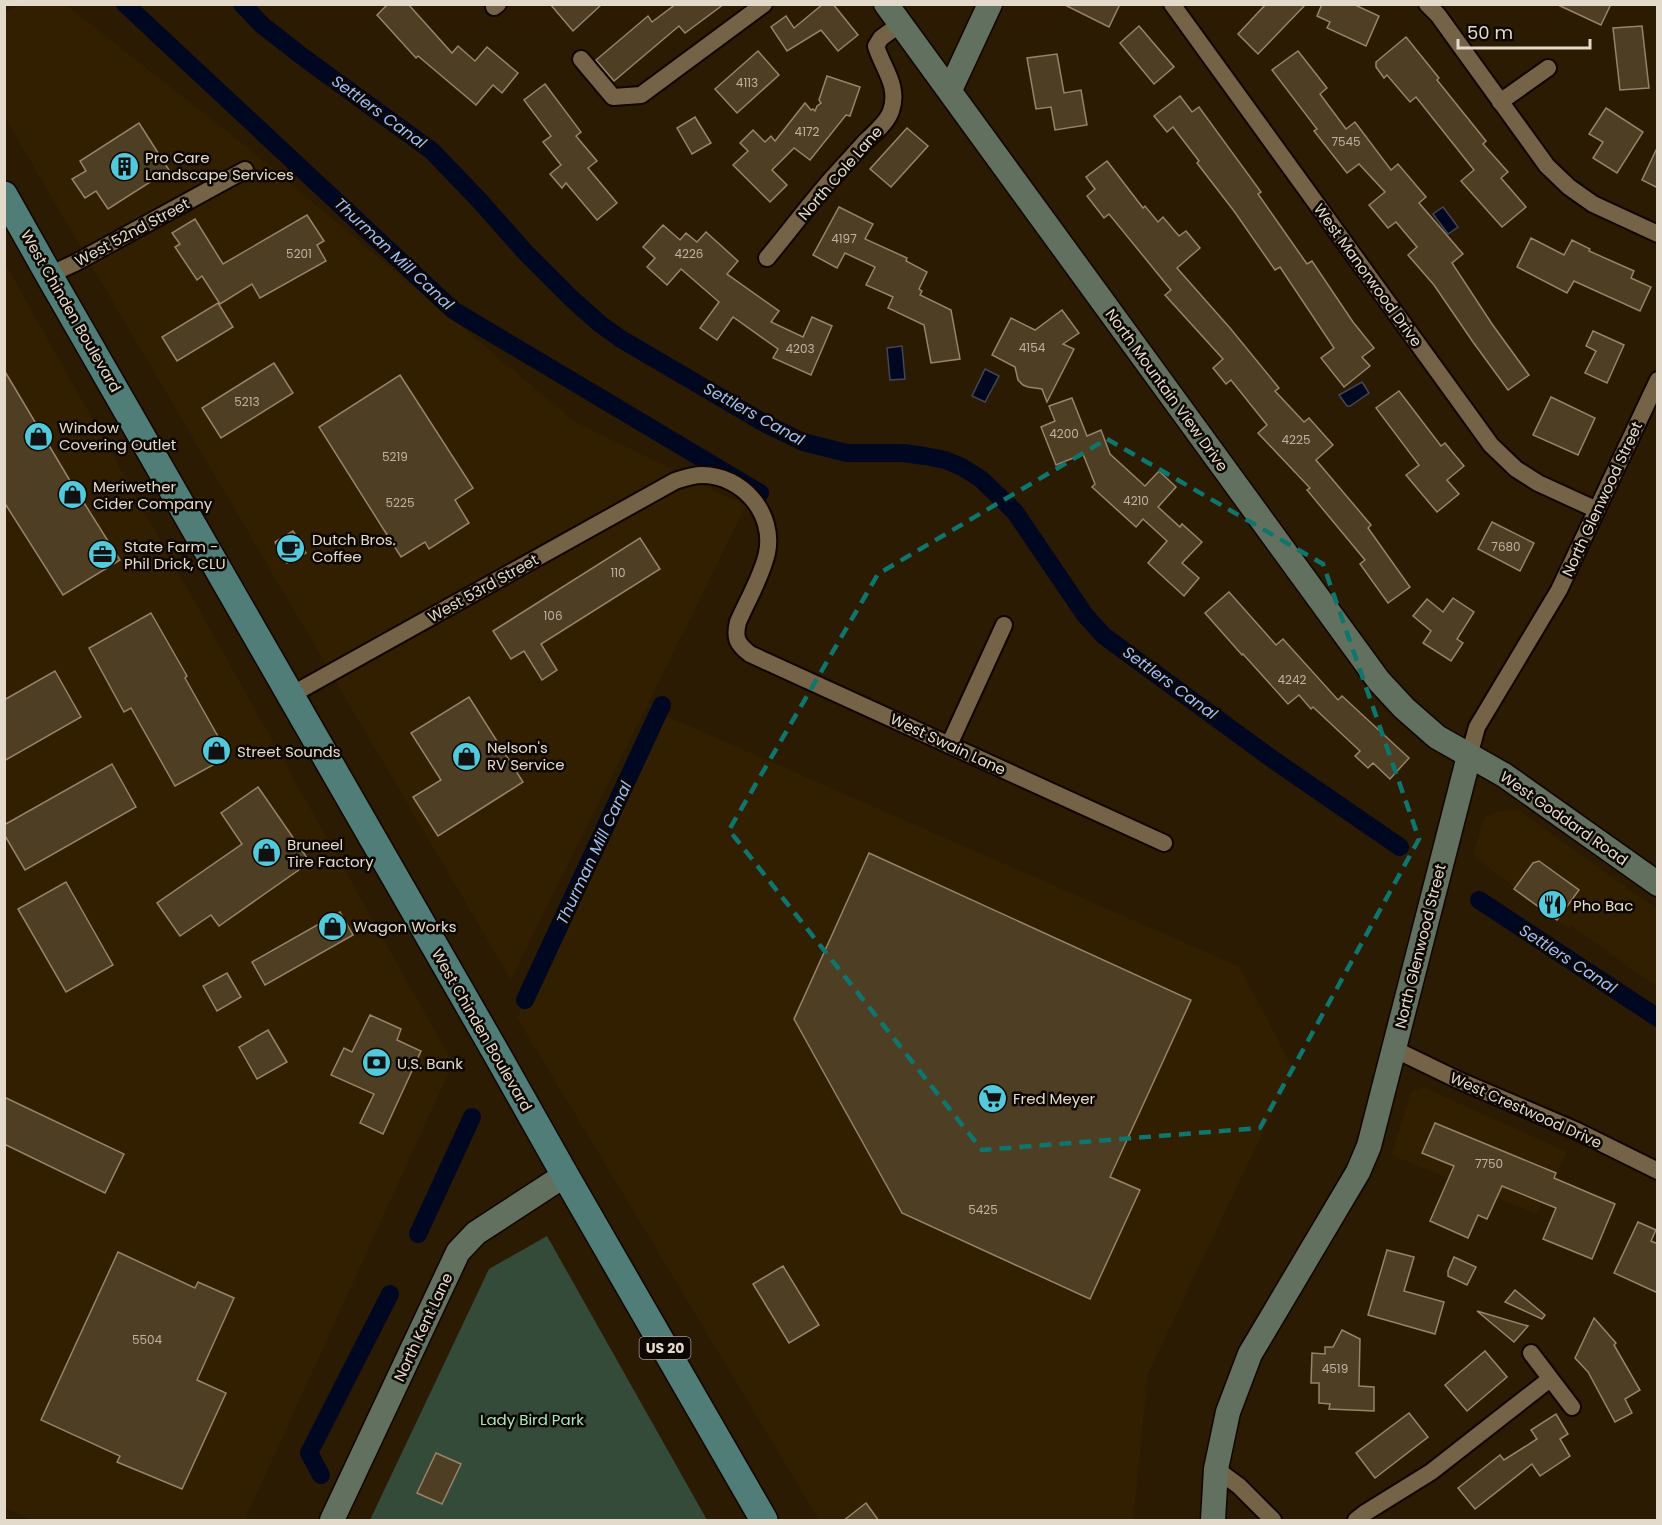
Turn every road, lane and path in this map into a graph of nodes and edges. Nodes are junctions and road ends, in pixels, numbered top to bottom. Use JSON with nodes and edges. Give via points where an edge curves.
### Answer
{"nodes":[{"id":1,"x":764,"y":4,"type":"edge"},
{"id":2,"x":886,"y":4,"type":"edge"},
{"id":3,"x":990,"y":4,"type":"edge"},
{"id":4,"x":1427,"y":4,"type":"edge"},
{"id":5,"x":1178,"y":7,"type":"edge"},
{"id":6,"x":900,"y":24,"type":"junction"},
{"id":7,"x":581,"y":59,"type":"dead end"},
{"id":8,"x":1548,"y":68,"type":"dead end"},
{"id":9,"x":950,"y":90,"type":"junction"},
{"id":10,"x":1500,"y":102,"type":"junction"},
{"id":11,"x":245,"y":170,"type":"dead end"},
{"id":12,"x":4,"y":195,"type":"edge"},
{"id":13,"x":1658,"y":234,"type":"edge"},
{"id":14,"x":767,"y":258,"type":"dead end"},
{"id":15,"x":49,"y":275,"type":"junction"},
{"id":16,"x":1656,"y":385,"type":"edge"},
{"id":17,"x":1597,"y":510,"type":"junction"},
{"id":18,"x":1004,"y":626,"type":"dead end"},
{"id":19,"x":737,"y":639,"type":"joint"},
{"id":20,"x":291,"y":695,"type":"junction"},
{"id":21,"x":949,"y":745,"type":"junction"},
{"id":22,"x":1469,"y":756,"type":"junction"},
{"id":23,"x":1164,"y":843,"type":"dead end"},
{"id":24,"x":1658,"y":885,"type":"edge"},
{"id":25,"x":1394,"y":1049,"type":"junction"},
{"id":26,"x":1658,"y":1171,"type":"edge"},
{"id":27,"x":565,"y":1175,"type":"junction"},
{"id":28,"x":1531,"y":1353,"type":"dead end"},
{"id":29,"x":1550,"y":1379,"type":"junction"},
{"id":30,"x":1572,"y":1407,"type":"dead end"},
{"id":31,"x":1216,"y":1469,"type":"junction"},
{"id":32,"x":332,"y":1521,"type":"edge"},
{"id":33,"x":764,"y":1521,"type":"edge"},
{"id":34,"x":1213,"y":1521,"type":"edge"},
{"id":35,"x":1273,"y":1521,"type":"edge"},
{"id":36,"x":1356,"y":1521,"type":"edge"}],
"edges":[{"from":1,"to":7,"type":"street","via":[[641,95],[613,97]]},
{"from":2,"to":6,"type":"main road","name":"North Mountain View Drive"},
{"from":3,"to":9,"type":"main road"},
{"from":4,"to":10,"type":"street"},
{"from":5,"to":17,"type":"street","name":"West Manorwood Drive","via":[[1491,445],[1516,470]]},
{"from":6,"to":9,"type":"main road","name":"North Mountain View Drive"},
{"from":6,"to":14,"type":"street","name":"North Cole Lane","via":[[876,46],[891,79],[891,111]]},
{"from":8,"to":10,"type":"street"},
{"from":9,"to":22,"type":"main road","name":"North Mountain View Drive","via":[[1379,681],[1437,737]]},
{"from":10,"to":13,"type":"street","via":[[1547,166],[1569,187],[1593,204]]},
{"from":11,"to":15,"type":"street","name":"West 52nd Street"},
{"from":12,"to":15,"type":"main road","name":"West Chinden Boulevard","number":"US 20"},
{"from":15,"to":20,"type":"main road","name":"West Chinden Boulevard","number":"US 20"},
{"from":16,"to":17,"type":"street","name":"North Glenwood Street"},
{"from":17,"to":22,"type":"street","name":"North Glenwood Street","via":[[1559,590],[1478,727]]},
{"from":18,"to":21,"type":"street"},
{"from":19,"to":20,"type":"street","name":"West 53rd Street","via":[[738,622],[767,552],[765,521],[750,495],[737,485],[704,475],[675,481]]},
{"from":19,"to":21,"type":"street","name":"West Swain Lane","via":[[750,654]]},
{"from":20,"to":27,"type":"main road","name":"West Chinden Boulevard","number":"US 20"},
{"from":21,"to":23,"type":"street","name":"West Swain Lane"},
{"from":22,"to":24,"type":"main road","name":"West Goddard Road","via":[[1504,775]]},
{"from":22,"to":25,"type":"main road","name":"North Glenwood Street"},
{"from":25,"to":26,"type":"street","name":"West Crestwood Drive"},
{"from":25,"to":31,"type":"main road","name":"North Glenwood Street","via":[[1369,1146],[1358,1172],[1250,1354],[1228,1412]]},
{"from":27,"to":32,"type":"main road","name":"North Kent Lane","via":[[476,1233],[458,1252]]},
{"from":27,"to":33,"type":"main road","name":"West Chinden Boulevard","number":"US 20"},
{"from":28,"to":29,"type":"street"},
{"from":29,"to":30,"type":"street"},
{"from":29,"to":36,"type":"street","via":[[1431,1472]]},
{"from":31,"to":34,"type":"main road","name":"North Glenwood Street"},
{"from":31,"to":35,"type":"street"}]}
